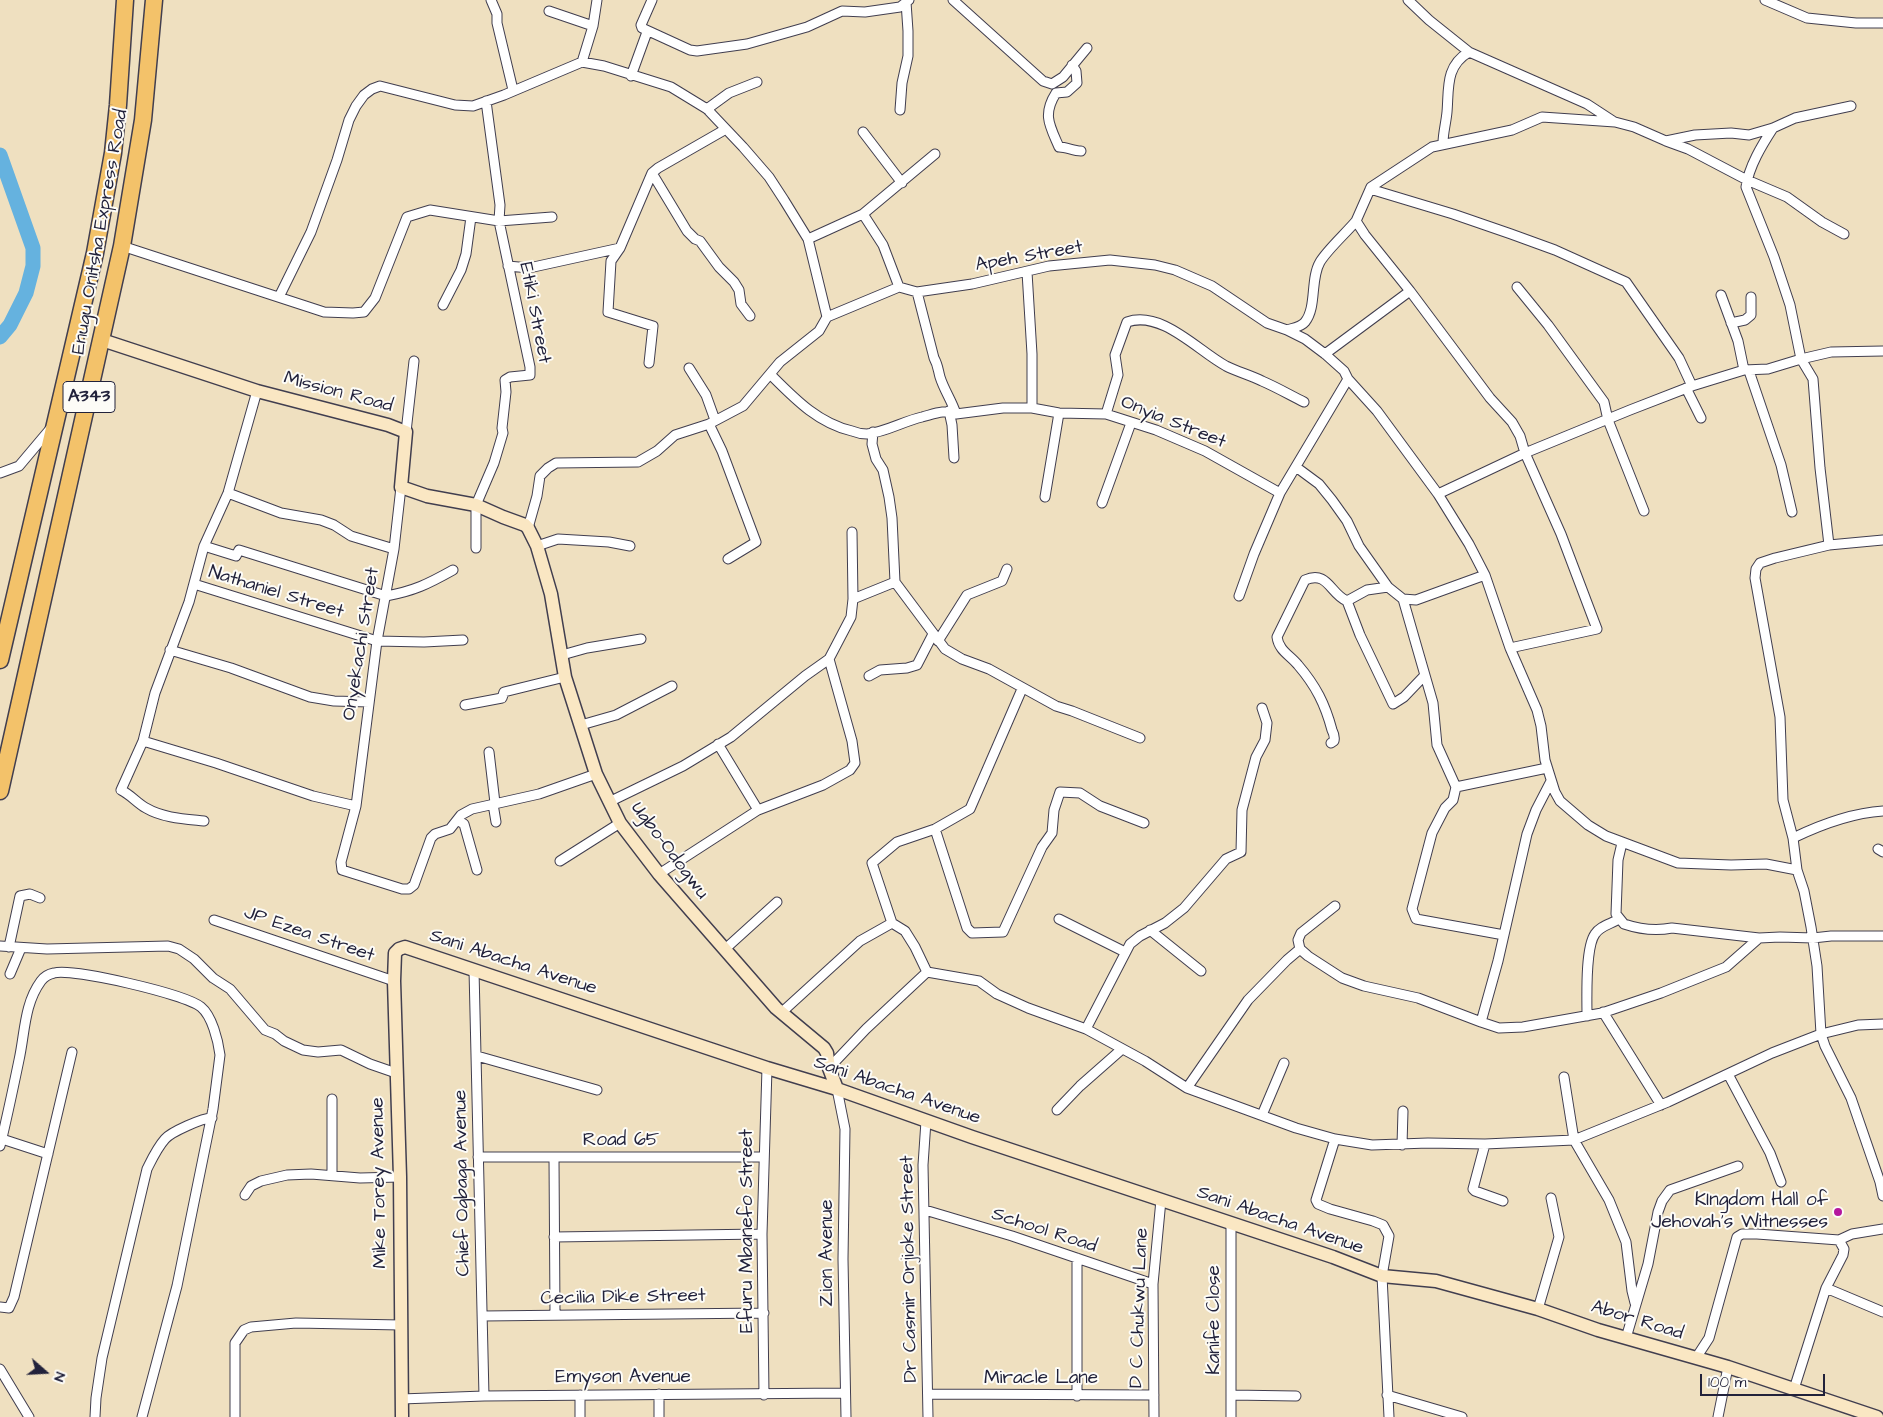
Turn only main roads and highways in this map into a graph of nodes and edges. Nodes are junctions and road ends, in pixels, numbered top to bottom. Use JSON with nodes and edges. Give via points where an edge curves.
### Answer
{"nodes":[{"id":1,"x":126,"y":0,"type":"edge"},
{"id":2,"x":154,"y":0,"type":"edge"},
{"id":3,"x":1,"y":651,"type":"edge"},
{"id":4,"x":0,"y":791,"type":"edge"}],
"edges":[{"from":1,"to":3,"type":"highway","name":"Enugu Onitsha Express Road","number":"A343","via":[[118,105],[105,202]]},
{"from":2,"to":4,"type":"highway","name":"Enugu Onitsha Express Road","number":"A343","via":[[143,120],[122,246]]}]}
